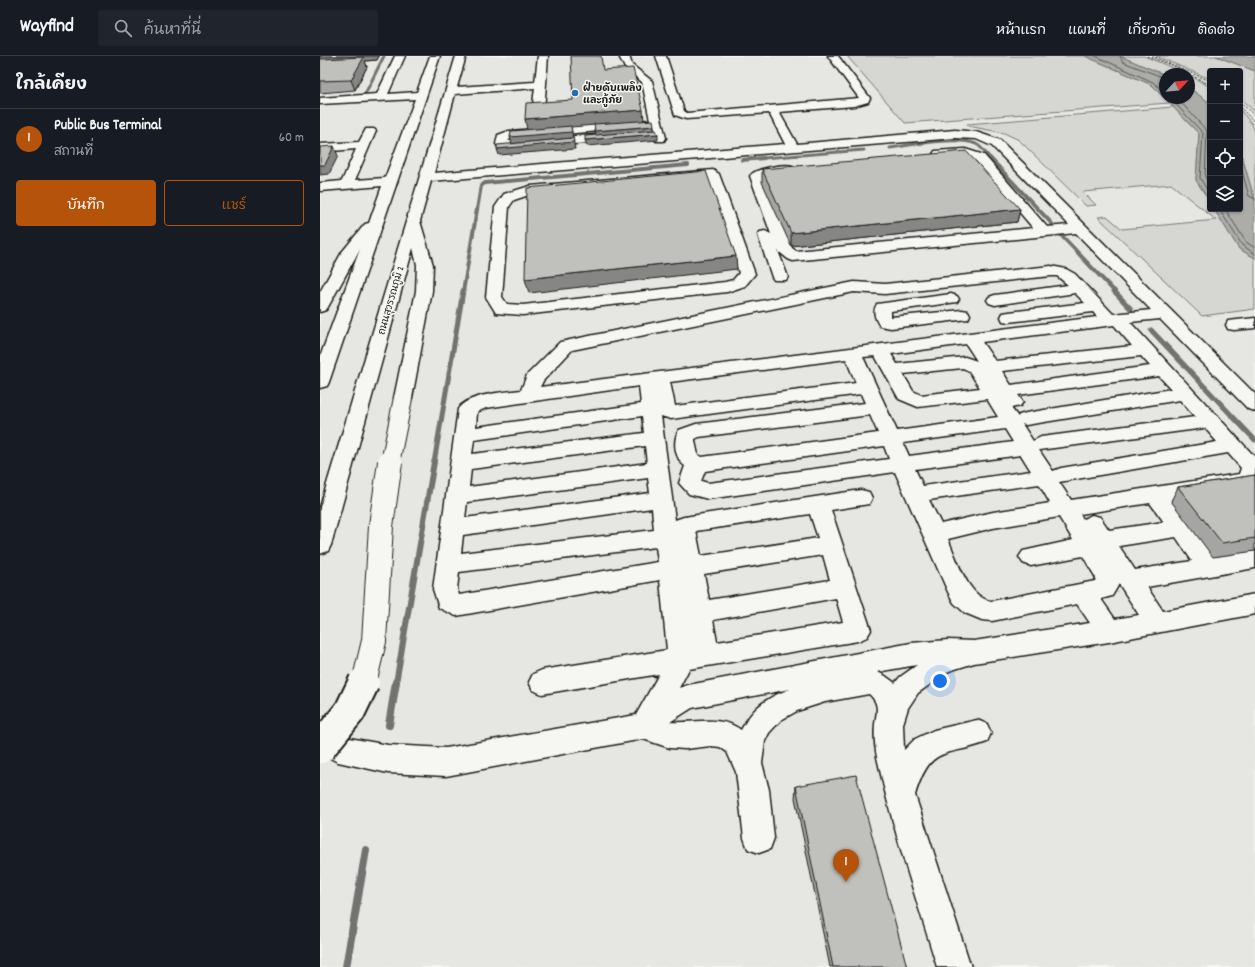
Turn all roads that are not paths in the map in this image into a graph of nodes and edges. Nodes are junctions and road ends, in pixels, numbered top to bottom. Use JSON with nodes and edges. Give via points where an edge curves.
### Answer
{"nodes":[{"id":1,"x":400,"y":56,"type":"edge"},
{"id":2,"x":435,"y":56,"type":"edge"},
{"id":3,"x":461,"y":56,"type":"edge"},
{"id":4,"x":543,"y":56,"type":"edge"},
{"id":5,"x":624,"y":56,"type":"edge"},
{"id":6,"x":661,"y":56,"type":"edge"},
{"id":7,"x":833,"y":56,"type":"edge"},
{"id":8,"x":540,"y":85,"type":"junction"},
{"id":9,"x":451,"y":91,"type":"junction"},
{"id":10,"x":420,"y":95,"type":"junction"},
{"id":11,"x":381,"y":98,"type":"junction"},
{"id":12,"x":320,"y":101,"type":"edge"},
{"id":13,"x":772,"y":109,"type":"junction"},
{"id":14,"x":538,"y":111,"type":"edge"},
{"id":15,"x":370,"y":131,"type":"dead end"},
{"id":16,"x":789,"y":140,"type":"junction"},
{"id":17,"x":661,"y":142,"type":"junction"},
{"id":18,"x":364,"y":145,"type":"junction"},
{"id":19,"x":320,"y":148,"type":"edge"},
{"id":20,"x":585,"y":148,"type":"junction"},
{"id":21,"x":736,"y":152,"type":"junction"},
{"id":22,"x":706,"y":155,"type":"junction"},
{"id":23,"x":927,"y":156,"type":"edge"},
{"id":24,"x":803,"y":168,"type":"edge"},
{"id":25,"x":713,"y":174,"type":"junction"},
{"id":26,"x":425,"y":178,"type":"junction"},
{"id":27,"x":389,"y":182,"type":"junction"},
{"id":28,"x":347,"y":185,"type":"junction"},
{"id":29,"x":320,"y":187,"type":"edge"},
{"id":30,"x":379,"y":218,"type":"junction"},
{"id":31,"x":413,"y":220,"type":"junction"},
{"id":32,"x":1079,"y":228,"type":"junction"},
{"id":33,"x":1043,"y":231,"type":"junction"},
{"id":34,"x":780,"y":277,"type":"dead end"},
{"id":35,"x":977,"y":279,"type":"junction"},
{"id":36,"x":939,"y":283,"type":"junction"},
{"id":37,"x":1079,"y":288,"type":"junction"},
{"id":38,"x":951,"y":299,"type":"junction"},
{"id":39,"x":995,"y":300,"type":"junction"},
{"id":40,"x":320,"y":307,"type":"edge"},
{"id":41,"x":1097,"y":307,"type":"junction"},
{"id":42,"x":1164,"y":313,"type":"junction"},
{"id":43,"x":1009,"y":317,"type":"junction"},
{"id":44,"x":1114,"y":320,"type":"junction"},
{"id":45,"x":1255,"y":323,"type":"edge"},
{"id":46,"x":967,"y":325,"type":"junction"},
{"id":47,"x":1234,"y":325,"type":"dead end"},
{"id":48,"x":1021,"y":332,"type":"junction"},
{"id":49,"x":880,"y":349,"type":"junction"},
{"id":50,"x":1146,"y":350,"type":"junction"},
{"id":51,"x":856,"y":360,"type":"junction"},
{"id":52,"x":990,"y":367,"type":"junction"},
{"id":53,"x":892,"y":370,"type":"junction"},
{"id":54,"x":1165,"y":370,"type":"junction"},
{"id":55,"x":320,"y":382,"type":"edge"},
{"id":56,"x":868,"y":387,"type":"junction"},
{"id":57,"x":655,"y":389,"type":"junction"},
{"id":58,"x":1248,"y":391,"type":"edge"},
{"id":59,"x":999,"y":392,"type":"junction"},
{"id":60,"x":1185,"y":393,"type":"junction"},
{"id":61,"x":529,"y":394,"type":"junction"},
{"id":62,"x":1255,"y":405,"type":"edge"},
{"id":63,"x":878,"y":408,"type":"junction"},
{"id":64,"x":1018,"y":421,"type":"junction"},
{"id":65,"x":1210,"y":421,"type":"junction"},
{"id":66,"x":464,"y":435,"type":"junction"},
{"id":67,"x":654,"y":438,"type":"junction"},
{"id":68,"x":891,"y":438,"type":"junction"},
{"id":69,"x":1033,"y":446,"type":"junction"},
{"id":70,"x":1232,"y":446,"type":"junction"},
{"id":71,"x":903,"y":463,"type":"junction"},
{"id":72,"x":461,"y":464,"type":"junction"},
{"id":73,"x":701,"y":464,"type":"junction"},
{"id":74,"x":658,"y":469,"type":"junction"},
{"id":75,"x":1053,"y":476,"type":"junction"},
{"id":76,"x":917,"y":494,"type":"junction"},
{"id":77,"x":1155,"y":494,"type":"junction"},
{"id":78,"x":457,"y":496,"type":"junction"},
{"id":79,"x":861,"y":498,"type":"dead end"},
{"id":80,"x":662,"y":499,"type":"junction"},
{"id":81,"x":818,"y":504,"type":"junction"},
{"id":82,"x":1074,"y":508,"type":"junction"},
{"id":83,"x":453,"y":528,"type":"junction"},
{"id":84,"x":1181,"y":528,"type":"junction"},
{"id":85,"x":935,"y":534,"type":"junction"},
{"id":86,"x":666,"y":536,"type":"junction"},
{"id":87,"x":1096,"y":543,"type":"junction"},
{"id":88,"x":320,"y":545,"type":"edge"},
{"id":89,"x":831,"y":545,"type":"junction"},
{"id":90,"x":1031,"y":557,"type":"dead end"},
{"id":91,"x":1255,"y":559,"type":"edge"},
{"id":92,"x":448,"y":564,"type":"junction"},
{"id":93,"x":681,"y":568,"type":"junction"},
{"id":94,"x":1204,"y":568,"type":"junction"},
{"id":95,"x":1129,"y":580,"type":"junction"},
{"id":96,"x":845,"y":587,"type":"junction"},
{"id":97,"x":1084,"y":594,"type":"junction"},
{"id":98,"x":1255,"y":604,"type":"edge"},
{"id":99,"x":699,"y":612,"type":"junction"},
{"id":100,"x":1157,"y":622,"type":"junction"},
{"id":101,"x":1109,"y":631,"type":"junction"},
{"id":102,"x":974,"y":652,"type":"junction"},
{"id":103,"x":706,"y":654,"type":"junction"},
{"id":104,"x":681,"y":658,"type":"junction"},
{"id":105,"x":542,"y":682,"type":"dead end"},
{"id":106,"x":892,"y":716,"type":"junction"},
{"id":107,"x":645,"y":726,"type":"junction"},
{"id":108,"x":977,"y":733,"type":"dead end"},
{"id":109,"x":320,"y":737,"type":"edge"},
{"id":110,"x":320,"y":748,"type":"edge"},
{"id":111,"x":748,"y":762,"type":"junction"},
{"id":112,"x":900,"y":795,"type":"junction"},
{"id":113,"x":759,"y":838,"type":"dead end"},
{"id":114,"x":954,"y":967,"type":"edge"}],
"edges":[{"from":1,"to":11,"type":"street"},
{"from":2,"to":10,"type":"street"},
{"from":3,"to":9,"type":"street","name":"ถนนสุวรรณภูมิ 2"},
{"from":4,"to":8,"type":"street"},
{"from":5,"to":17,"type":"street","via":[[628,66],[647,81]]},
{"from":6,"to":13,"type":"street","via":[[679,113],[682,115]]},
{"from":7,"to":13,"type":"street","via":[[864,100],[854,103]]},
{"from":8,"to":9,"type":"street"},
{"from":8,"to":14,"type":"street"},
{"from":9,"to":26,"type":"street","name":"ถนนสุวรรณภูมิ 2"},
{"from":10,"to":11,"type":"street"},
{"from":10,"to":27,"type":"street"},
{"from":11,"to":12,"type":"street"},
{"from":13,"to":16,"type":"street"},
{"from":15,"to":18,"type":"street"},
{"from":16,"to":21,"type":"street"},
{"from":16,"to":32,"type":"street","via":[[875,146],[955,134],[987,138],[996,143]]},
{"from":17,"to":20,"type":"street"},
{"from":17,"to":20,"type":"street"},
{"from":17,"to":22,"type":"street"},
{"from":18,"to":19,"type":"street"},
{"from":18,"to":28,"type":"street"},
{"from":20,"to":20,"type":"street","via":[[504,135],[502,138],[502,144],[508,145]]},
{"from":20,"to":26,"type":"street"},
{"from":21,"to":22,"type":"street"},
{"from":21,"to":34,"type":"street"},
{"from":22,"to":25,"type":"street"},
{"from":23,"to":33,"type":"street","via":[[958,152],[980,158]]},
{"from":24,"to":33,"type":"street","via":[[764,172],[756,176],[785,250],[793,256]]},
{"from":25,"to":25,"type":"street","via":[[747,274],[739,283],[523,310],[502,309],[494,298],[502,207],[509,197],[530,190]]},
{"from":26,"to":31,"type":"street","name":"ถนนสุวรรณภูมิ 2"},
{"from":27,"to":28,"type":"street"},
{"from":27,"to":30,"type":"street"},
{"from":28,"to":29,"type":"street"},
{"from":30,"to":40,"type":"street","via":[[349,252]]},
{"from":30,"to":55,"type":"street"},
{"from":31,"to":88,"type":"street","name":"ถนนสุวรรณภูมิ 2"},
{"from":31,"to":110,"type":"street","bridge":true,"via":[[425,265],[424,291],[384,499],[375,619],[366,676],[354,705]]},
{"from":32,"to":33,"type":"street"},
{"from":32,"to":42,"type":"street"},
{"from":35,"to":36,"type":"street"},
{"from":35,"to":37,"type":"street","via":[[1051,271],[1069,276]]},
{"from":35,"to":39,"type":"street"},
{"from":36,"to":38,"type":"street"},
{"from":36,"to":61,"type":"street","via":[[886,289],[854,287],[566,346],[534,379]]},
{"from":37,"to":39,"type":"street"},
{"from":37,"to":41,"type":"street"},
{"from":38,"to":46,"type":"street"},
{"from":38,"to":46,"type":"street","via":[[883,307],[884,316],[886,322],[891,323]]},
{"from":39,"to":43,"type":"street"},
{"from":41,"to":43,"type":"street"},
{"from":41,"to":44,"type":"street"},
{"from":42,"to":44,"type":"street"},
{"from":42,"to":58,"type":"street"},
{"from":43,"to":48,"type":"street"},
{"from":44,"to":48,"type":"street"},
{"from":44,"to":50,"type":"street"},
{"from":45,"to":47,"type":"street"},
{"from":46,"to":48,"type":"street"},
{"from":46,"to":49,"type":"street"},
{"from":46,"to":52,"type":"street"},
{"from":49,"to":51,"type":"street"},
{"from":49,"to":53,"type":"street"},
{"from":50,"to":52,"type":"street"},
{"from":50,"to":54,"type":"street"},
{"from":51,"to":56,"type":"street"},
{"from":51,"to":57,"type":"street"},
{"from":52,"to":59,"type":"street"},
{"from":53,"to":59,"type":"street","via":[[965,362],[976,367]]},
{"from":53,"to":59,"type":"street","via":[[906,395],[918,401]]},
{"from":54,"to":59,"type":"street"},
{"from":54,"to":60,"type":"street"},
{"from":56,"to":57,"type":"street","via":[[671,413],[666,410]]},
{"from":56,"to":63,"type":"street"},
{"from":57,"to":61,"type":"street"},
{"from":57,"to":66,"type":"street"},
{"from":57,"to":67,"type":"street"},
{"from":58,"to":62,"type":"street"},
{"from":59,"to":64,"type":"street"},
{"from":60,"to":64,"type":"street"},
{"from":60,"to":65,"type":"street"},
{"from":61,"to":66,"type":"street","via":[[486,401],[468,409]]},
{"from":63,"to":68,"type":"street"},
{"from":63,"to":73,"type":"street","via":[[696,431],[686,435],[685,441],[688,458]]},
{"from":64,"to":68,"type":"street"},
{"from":64,"to":69,"type":"street"},
{"from":65,"to":69,"type":"street"},
{"from":65,"to":70,"type":"street"},
{"from":66,"to":72,"type":"street"},
{"from":67,"to":72,"type":"street"},
{"from":67,"to":74,"type":"street"},
{"from":68,"to":71,"type":"street"},
{"from":68,"to":73,"type":"street"},
{"from":69,"to":71,"type":"street"},
{"from":69,"to":75,"type":"street"},
{"from":70,"to":75,"type":"street"},
{"from":70,"to":77,"type":"street","via":[[1252,467],[1251,474],[1245,480]]},
{"from":71,"to":73,"type":"street","via":[[708,492],[697,489],[690,483],[695,467]]},
{"from":71,"to":76,"type":"street"},
{"from":72,"to":78,"type":"street"},
{"from":74,"to":78,"type":"street"},
{"from":74,"to":80,"type":"street"},
{"from":75,"to":76,"type":"street"},
{"from":75,"to":82,"type":"street"},
{"from":76,"to":85,"type":"street"},
{"from":77,"to":82,"type":"street"},
{"from":77,"to":84,"type":"street"},
{"from":78,"to":83,"type":"street"},
{"from":79,"to":81,"type":"street"},
{"from":80,"to":83,"type":"street"},
{"from":80,"to":86,"type":"street"},
{"from":81,"to":89,"type":"street"},
{"from":81,"to":93,"type":"street","via":[[684,525]]},
{"from":82,"to":85,"type":"street","via":[[993,520]]},
{"from":82,"to":87,"type":"street"},
{"from":83,"to":92,"type":"street"},
{"from":84,"to":87,"type":"street"},
{"from":84,"to":94,"type":"street","via":[[1204,558]]},
{"from":85,"to":97,"type":"street","via":[[960,592],[969,603],[980,610],[992,611]]},
{"from":86,"to":92,"type":"street"},
{"from":86,"to":93,"type":"street"},
{"from":87,"to":90,"type":"street"},
{"from":87,"to":95,"type":"street"},
{"from":87,"to":97,"type":"street","via":[[1108,582],[1102,589]]},
{"from":89,"to":93,"type":"street"},
{"from":89,"to":96,"type":"street"},
{"from":91,"to":94,"type":"street"},
{"from":92,"to":93,"type":"street","via":[[445,589],[448,601],[456,606]]},
{"from":93,"to":99,"type":"street"},
{"from":93,"to":104,"type":"street"},
{"from":94,"to":95,"type":"street"},
{"from":95,"to":100,"type":"street"},
{"from":96,"to":99,"type":"street"},
{"from":96,"to":103,"type":"street","via":[[858,630]]},
{"from":97,"to":101,"type":"street"},
{"from":98,"to":100,"type":"street"},
{"from":99,"to":103,"type":"street"},
{"from":100,"to":101,"type":"street"},
{"from":101,"to":102,"type":"street"},
{"from":102,"to":106,"type":"street","via":[[940,663],[909,685],[896,702]]},
{"from":102,"to":107,"type":"street","via":[[911,654],[688,697],[664,709]]},
{"from":103,"to":104,"type":"street"},
{"from":104,"to":105,"type":"street"},
{"from":104,"to":107,"type":"street"},
{"from":106,"to":111,"type":"street","via":[[888,694],[875,683],[864,682],[789,700],[773,709],[759,722],[749,743]]},
{"from":106,"to":112,"type":"street","via":[[889,724],[890,752]]},
{"from":107,"to":109,"type":"street","via":[[446,762],[388,759],[338,749]]},
{"from":107,"to":111,"type":"street","via":[[670,736],[713,732],[728,734],[739,743]]},
{"from":108,"to":112,"type":"street","via":[[926,746],[914,758],[907,771]]},
{"from":111,"to":113,"type":"street"},
{"from":112,"to":114,"type":"street"}]}
